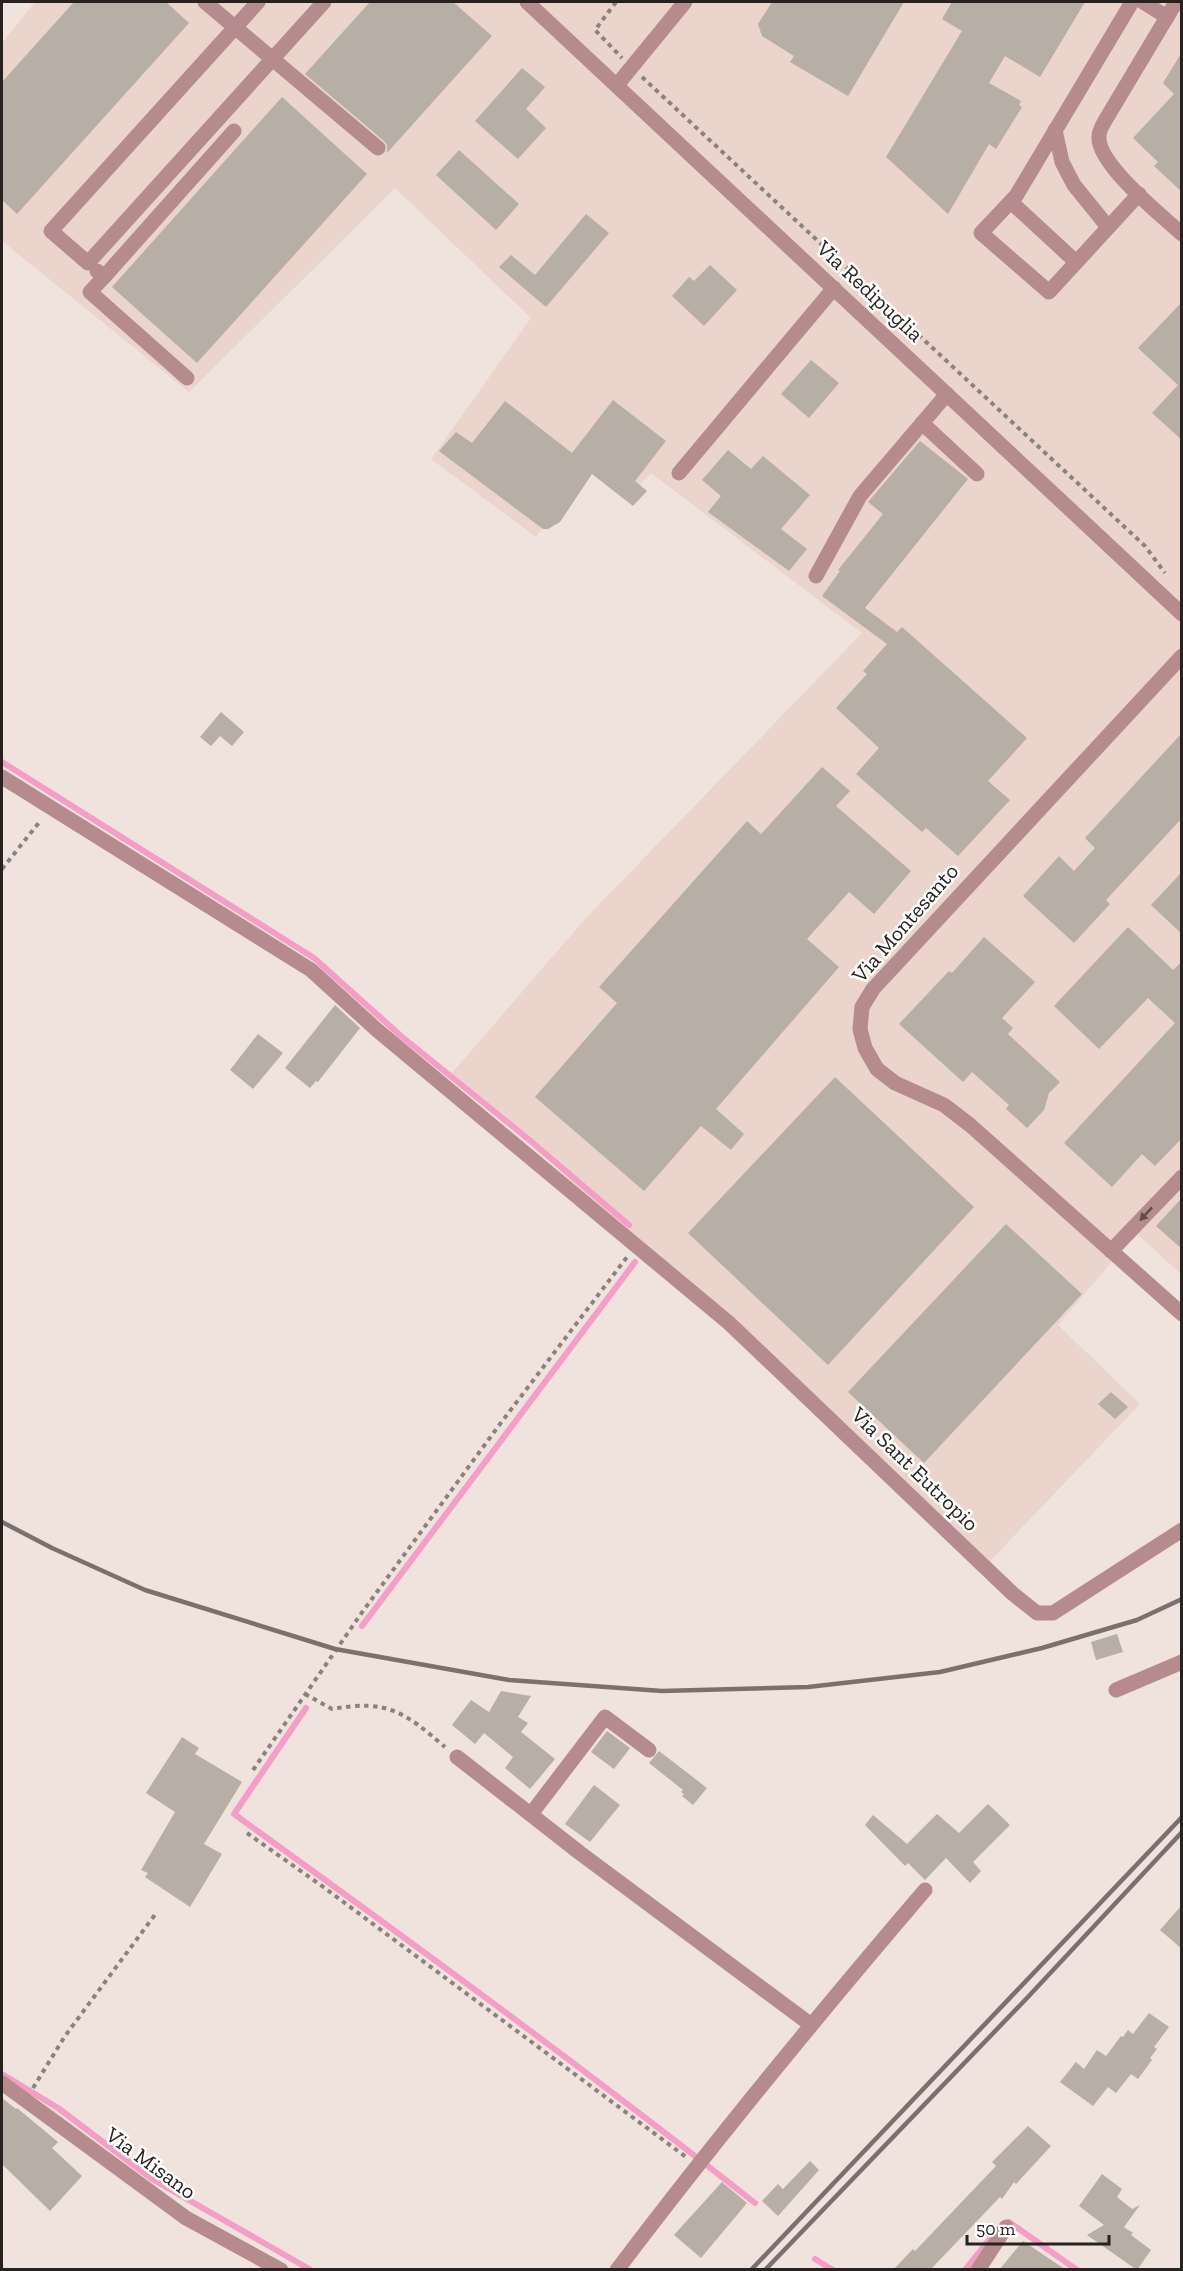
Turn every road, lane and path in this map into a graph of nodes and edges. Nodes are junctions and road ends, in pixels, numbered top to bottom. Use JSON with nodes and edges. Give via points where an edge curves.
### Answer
{"nodes":[{"id":1,"x":205,"y":2,"type":"edge"},
{"id":2,"x":258,"y":2,"type":"edge"},
{"id":3,"x":324,"y":2,"type":"edge"},
{"id":4,"x":527,"y":2,"type":"edge"},
{"id":5,"x":616,"y":2,"type":"edge"},
{"id":6,"x":685,"y":2,"type":"edge"},
{"id":7,"x":1132,"y":2,"type":"edge"},
{"id":8,"x":1143,"y":2,"type":"edge"},
{"id":9,"x":1176,"y":2,"type":"edge"},
{"id":10,"x":1167,"y":17,"type":"junction"},
{"id":11,"x":234,"y":27,"type":"junction"},
{"id":12,"x":272,"y":60,"type":"junction"},
{"id":13,"x":632,"y":68,"type":"junction"},
{"id":14,"x":616,"y":85,"type":"junction"},
{"id":15,"x":234,"y":130,"type":"dead end"},
{"id":16,"x":1055,"y":130,"type":"junction"},
{"id":17,"x":378,"y":148,"type":"dead end"},
{"id":18,"x":1139,"y":194,"type":"junction"},
{"id":19,"x":1011,"y":202,"type":"junction"},
{"id":20,"x":1108,"y":227,"type":"junction"},
{"id":21,"x":1182,"y":234,"type":"edge"},
{"id":22,"x":1076,"y":262,"type":"junction"},
{"id":23,"x":88,"y":263,"type":"junction"},
{"id":24,"x":104,"y":277,"type":"junction"},
{"id":25,"x":834,"y":288,"type":"junction"},
{"id":26,"x":188,"y":378,"type":"dead end"},
{"id":27,"x":947,"y":394,"type":"junction"},
{"id":28,"x":922,"y":423,"type":"junction"},
{"id":29,"x":679,"y":473,"type":"dead end"},
{"id":30,"x":977,"y":474,"type":"dead end"},
{"id":31,"x":816,"y":576,"type":"dead end"},
{"id":32,"x":1169,"y":578,"type":"dead end"},
{"id":33,"x":1182,"y":615,"type":"edge"},
{"id":34,"x":1182,"y":656,"type":"edge"},
{"id":35,"x":2,"y":777,"type":"edge"},
{"id":36,"x":51,"y":808,"type":"junction"},
{"id":37,"x":2,"y":869,"type":"edge"},
{"id":38,"x":1182,"y":1177,"type":"edge"},
{"id":39,"x":636,"y":1244,"type":"junction"},
{"id":40,"x":1111,"y":1251,"type":"junction"},
{"id":41,"x":1182,"y":1314,"type":"edge"},
{"id":42,"x":1182,"y":1530,"type":"edge"},
{"id":43,"x":1182,"y":1662,"type":"edge"},
{"id":44,"x":1116,"y":1690,"type":"dead end"},
{"id":45,"x":306,"y":1694,"type":"junction"},
{"id":46,"x":649,"y":1750,"type":"dead end"},
{"id":47,"x":457,"y":1757,"type":"joint"},
{"id":48,"x":254,"y":1770,"type":"dead end"},
{"id":49,"x":531,"y":1814,"type":"junction"},
{"id":50,"x":247,"y":1833,"type":"dead end"},
{"id":51,"x":925,"y":1890,"type":"dead end"},
{"id":52,"x":157,"y":1912,"type":"dead end"},
{"id":53,"x":810,"y":2024,"type":"junction"},
{"id":54,"x":2,"y":2083,"type":"edge"},
{"id":55,"x":31,"y":2092,"type":"dead end"},
{"id":56,"x":700,"y":2161,"type":"junction"},
{"id":57,"x":1006,"y":2227,"type":"dead end"},
{"id":58,"x":281,"y":2270,"type":"edge"},
{"id":59,"x":617,"y":2270,"type":"edge"},
{"id":60,"x":978,"y":2270,"type":"edge"}],
"edges":[{"from":1,"to":11,"type":"street"},
{"from":2,"to":11,"type":"street"},
{"from":3,"to":12,"type":"street"},
{"from":4,"to":14,"type":"street","name":"Via Redipuglia"},
{"from":5,"to":13,"type":"path","via":[[595,30]]},
{"from":6,"to":13,"type":"street"},
{"from":7,"to":16,"type":"street"},
{"from":8,"to":10,"type":"street"},
{"from":9,"to":10,"type":"street"},
{"from":10,"to":18,"type":"street","via":[[1098,137],[1102,154],[1112,169]]},
{"from":11,"to":12,"type":"street"},
{"from":11,"to":23,"type":"street","via":[[51,231]]},
{"from":12,"to":17,"type":"street"},
{"from":12,"to":23,"type":"street"},
{"from":13,"to":14,"type":"street"},
{"from":13,"to":32,"type":"path","via":[[1144,546]]},
{"from":14,"to":25,"type":"street","name":"Via Redipuglia"},
{"from":15,"to":24,"type":"street"},
{"from":16,"to":19,"type":"street"},
{"from":16,"to":20,"type":"street","via":[[1062,162],[1074,185]]},
{"from":18,"to":20,"type":"street"},
{"from":18,"to":21,"type":"street"},
{"from":19,"to":22,"type":"street"},
{"from":19,"to":22,"type":"street","via":[[981,233],[1048,292]]},
{"from":20,"to":22,"type":"street"},
{"from":23,"to":24,"type":"street"},
{"from":24,"to":26,"type":"street","via":[[90,292]]},
{"from":25,"to":27,"type":"street","name":"Via Redipuglia"},
{"from":25,"to":29,"type":"street"},
{"from":27,"to":28,"type":"street"},
{"from":27,"to":33,"type":"street","name":"Via Redipuglia"},
{"from":28,"to":30,"type":"street"},
{"from":28,"to":31,"type":"street","via":[[860,496]]},
{"from":34,"to":40,"type":"street","name":"Via Montesanto","via":[[933,923],[873,989],[862,1007],[860,1029],[877,1069],[970,1125]]},
{"from":35,"to":36,"type":"street","name":"Via Sant Eutropio"},
{"from":36,"to":37,"type":"path"},
{"from":36,"to":39,"type":"street","name":"Via Sant Eutropio","via":[[311,970],[377,1030]]},
{"from":38,"to":40,"type":"street","one_way":true},
{"from":39,"to":42,"type":"street","name":"Via Sant Eutropio","via":[[729,1323],[1037,1613],[1053,1613]]},
{"from":39,"to":45,"type":"path","via":[[493,1433]]},
{"from":40,"to":41,"type":"street","name":"Via Montesanto"},
{"from":43,"to":44,"type":"street"},
{"from":45,"to":47,"type":"path","via":[[332,1709],[359,1704],[393,1710]]},
{"from":45,"to":48,"type":"path"},
{"from":46,"to":49,"type":"street","via":[[605,1718]]},
{"from":47,"to":49,"type":"street"},
{"from":49,"to":53,"type":"street"},
{"from":50,"to":56,"type":"path"},
{"from":51,"to":53,"type":"street"},
{"from":52,"to":55,"type":"path","via":[[65,2036]]},
{"from":53,"to":56,"type":"street"},
{"from":54,"to":58,"type":"street","name":"Via Misano","via":[[186,2218]]},
{"from":56,"to":59,"type":"street"},
{"from":57,"to":60,"type":"street"}]}
